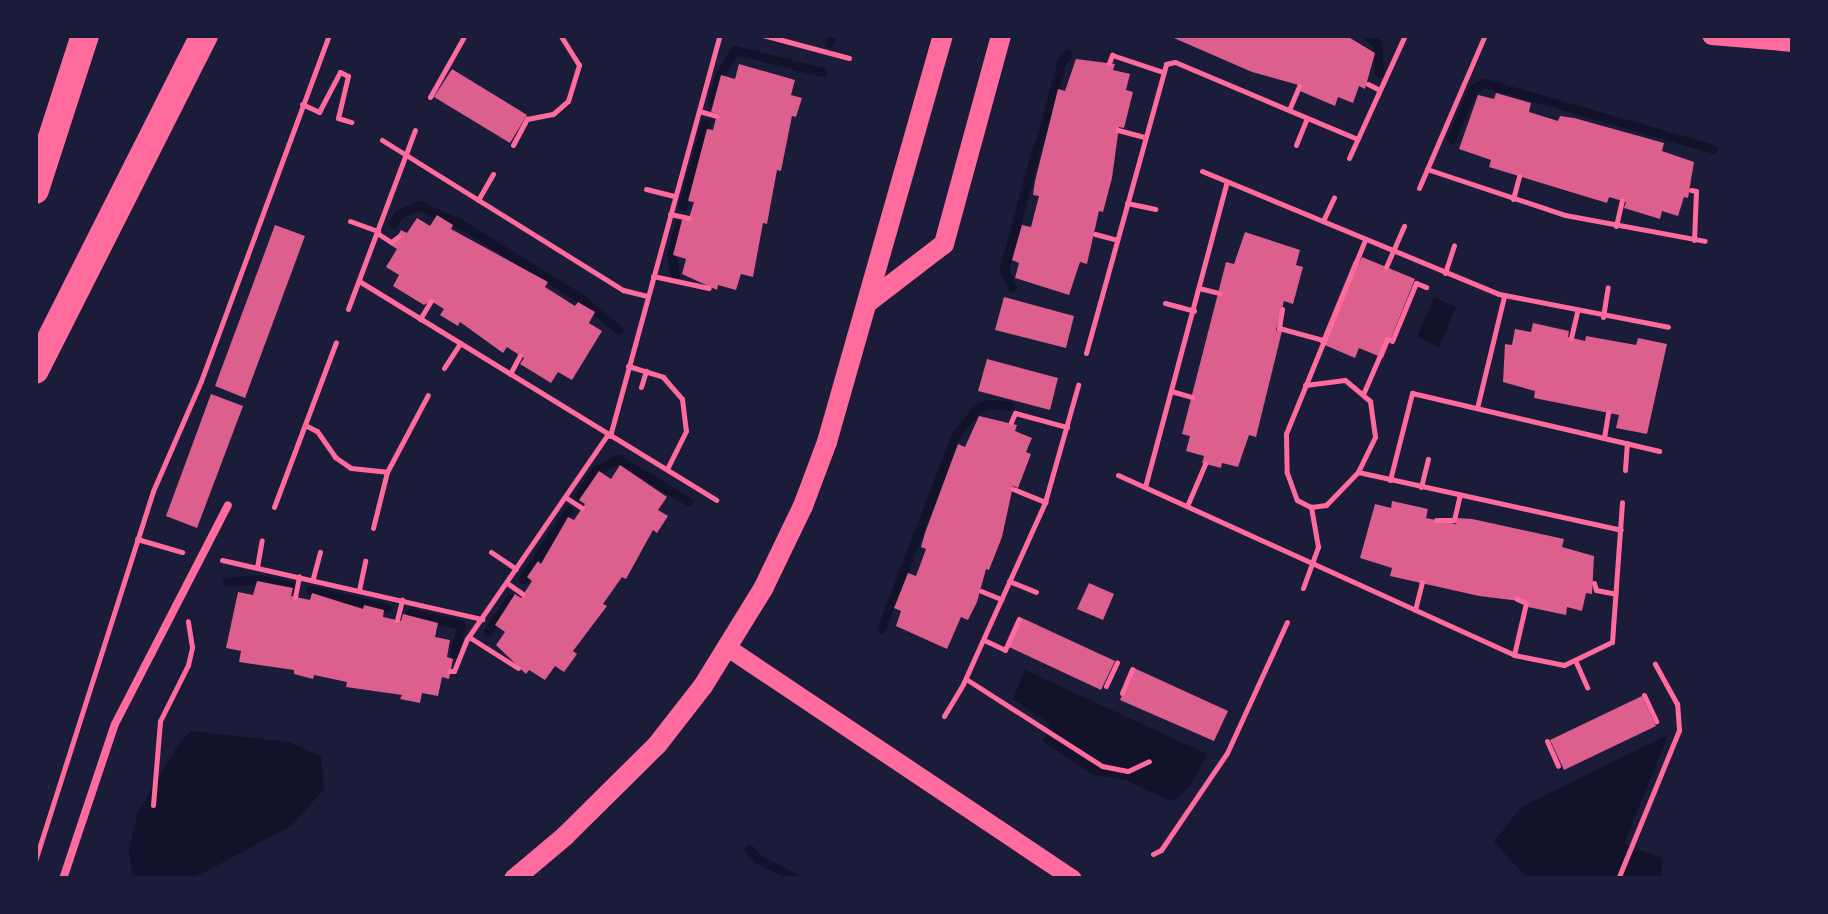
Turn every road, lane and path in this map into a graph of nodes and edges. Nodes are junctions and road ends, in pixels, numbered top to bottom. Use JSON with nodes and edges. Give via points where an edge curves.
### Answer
{"nodes":[{"id":1,"x":84,"y":35,"type":"edge"},
{"id":2,"x":204,"y":35,"type":"edge"},
{"id":3,"x":329,"y":35,"type":"edge"},
{"id":4,"x":464,"y":35,"type":"edge"},
{"id":5,"x":560,"y":35,"type":"edge"},
{"id":6,"x":720,"y":35,"type":"edge"},
{"id":7,"x":762,"y":35,"type":"edge"},
{"id":8,"x":943,"y":35,"type":"edge"},
{"id":9,"x":1000,"y":35,"type":"edge"},
{"id":10,"x":1405,"y":35,"type":"edge"},
{"id":11,"x":1484,"y":35,"type":"edge"},
{"id":12,"x":1712,"y":35,"type":"edge"},
{"id":13,"x":1793,"y":42,"type":"edge"},
{"id":14,"x":849,"y":58,"type":"dead end"},
{"id":15,"x":1109,"y":63,"type":"dead end"},
{"id":16,"x":1163,"y":72,"type":"junction"},
{"id":17,"x":1368,"y":84,"type":"dead end"},
{"id":18,"x":1299,"y":86,"type":"dead end"},
{"id":19,"x":1380,"y":90,"type":"junction"},
{"id":20,"x":430,"y":97,"type":"dead end"},
{"id":21,"x":302,"y":104,"type":"junction"},
{"id":22,"x":562,"y":109,"type":"junction"},
{"id":23,"x":1289,"y":110,"type":"junction"},
{"id":24,"x":698,"y":111,"type":"junction"},
{"id":25,"x":566,"y":116,"type":"dead end"},
{"id":26,"x":716,"y":116,"type":"dead end"},
{"id":27,"x":1307,"y":118,"type":"junction"},
{"id":28,"x":351,"y":122,"type":"dead end"},
{"id":29,"x":415,"y":130,"type":"dead end"},
{"id":30,"x":1118,"y":130,"type":"dead end"},
{"id":31,"x":1145,"y":137,"type":"junction"},
{"id":32,"x":1357,"y":139,"type":"junction"},
{"id":33,"x":382,"y":140,"type":"dead end"},
{"id":34,"x":513,"y":145,"type":"dead end"},
{"id":35,"x":1296,"y":145,"type":"dead end"},
{"id":36,"x":406,"y":156,"type":"junction"},
{"id":37,"x":1349,"y":158,"type":"dead end"},
{"id":38,"x":1427,"y":169,"type":"junction"},
{"id":39,"x":1202,"y":171,"type":"dead end"},
{"id":40,"x":493,"y":174,"type":"dead end"},
{"id":41,"x":1519,"y":176,"type":"dead end"},
{"id":42,"x":1227,"y":182,"type":"junction"},
{"id":43,"x":1420,"y":188,"type":"dead end"},
{"id":44,"x":646,"y":189,"type":"dead end"},
{"id":45,"x":35,"y":190,"type":"edge"},
{"id":46,"x":1691,"y":190,"type":"dead end"},
{"id":47,"x":675,"y":196,"type":"junction"},
{"id":48,"x":1334,"y":197,"type":"dead end"},
{"id":49,"x":1513,"y":199,"type":"junction"},
{"id":50,"x":478,"y":200,"type":"junction"},
{"id":51,"x":1622,"y":201,"type":"dead end"},
{"id":52,"x":1127,"y":203,"type":"junction"},
{"id":53,"x":1155,"y":210,"type":"dead end"},
{"id":54,"x":670,"y":214,"type":"junction"},
{"id":55,"x":690,"y":218,"type":"dead end"},
{"id":56,"x":350,"y":221,"type":"dead end"},
{"id":57,"x":1323,"y":222,"type":"junction"},
{"id":58,"x":1404,"y":226,"type":"dead end"},
{"id":59,"x":1616,"y":226,"type":"junction"},
{"id":60,"x":377,"y":232,"type":"junction"},
{"id":61,"x":1095,"y":234,"type":"dead end"},
{"id":62,"x":398,"y":237,"type":"dead end"},
{"id":63,"x":1117,"y":240,"type":"junction"},
{"id":64,"x":1366,"y":240,"type":"junction"},
{"id":65,"x":1694,"y":240,"type":"junction"},
{"id":66,"x":1705,"y":242,"type":"dead end"},
{"id":67,"x":1454,"y":245,"type":"dead end"},
{"id":68,"x":1392,"y":253,"type":"junction"},
{"id":69,"x":1386,"y":267,"type":"dead end"},
{"id":70,"x":1444,"y":272,"type":"junction"},
{"id":71,"x":653,"y":276,"type":"junction"},
{"id":72,"x":359,"y":281,"type":"junction"},
{"id":73,"x":1426,"y":287,"type":"dead end"},
{"id":74,"x":1608,"y":287,"type":"dead end"},
{"id":75,"x":708,"y":288,"type":"dead end"},
{"id":76,"x":1199,"y":288,"type":"junction"},
{"id":77,"x":1219,"y":294,"type":"dead end"},
{"id":78,"x":647,"y":296,"type":"junction"},
{"id":79,"x":1504,"y":296,"type":"junction"},
{"id":80,"x":431,"y":300,"type":"dead end"},
{"id":81,"x":1165,"y":303,"type":"dead end"},
{"id":82,"x":867,"y":304,"type":"junction"},
{"id":83,"x":348,"y":309,"type":"dead end"},
{"id":84,"x":1282,"y":309,"type":"dead end"},
{"id":85,"x":1194,"y":310,"type":"junction"},
{"id":86,"x":1577,"y":311,"type":"junction"},
{"id":87,"x":1603,"y":317,"type":"junction"},
{"id":88,"x":420,"y":319,"type":"junction"},
{"id":89,"x":1668,"y":327,"type":"dead end"},
{"id":90,"x":1571,"y":338,"type":"dead end"},
{"id":91,"x":1324,"y":340,"type":"junction"},
{"id":92,"x":336,"y":342,"type":"dead end"},
{"id":93,"x":460,"y":343,"type":"junction"},
{"id":94,"x":1492,"y":346,"type":"junction"},
{"id":95,"x":1504,"y":349,"type":"dead end"},
{"id":96,"x":1086,"y":354,"type":"dead end"},
{"id":97,"x":520,"y":355,"type":"dead end"},
{"id":98,"x":628,"y":366,"type":"junction"},
{"id":99,"x":444,"y":368,"type":"dead end"},
{"id":100,"x":35,"y":370,"type":"edge"},
{"id":101,"x":646,"y":370,"type":"junction"},
{"id":102,"x":510,"y":374,"type":"junction"},
{"id":103,"x":1352,"y":383,"type":"junction"},
{"id":104,"x":1078,"y":385,"type":"dead end"},
{"id":105,"x":1306,"y":385,"type":"junction"},
{"id":106,"x":641,"y":387,"type":"dead end"},
{"id":107,"x":1171,"y":391,"type":"junction"},
{"id":108,"x":1344,"y":392,"type":"dead end"},
{"id":109,"x":1364,"y":392,"type":"junction"},
{"id":110,"x":428,"y":394,"type":"dead end"},
{"id":111,"x":1192,"y":397,"type":"dead end"},
{"id":112,"x":1477,"y":408,"type":"junction"},
{"id":113,"x":1608,"y":412,"type":"dead end"},
{"id":114,"x":1011,"y":422,"type":"dead end"},
{"id":115,"x":305,"y":425,"type":"junction"},
{"id":116,"x":1067,"y":426,"type":"junction"},
{"id":117,"x":609,"y":435,"type":"junction"},
{"id":118,"x":1604,"y":438,"type":"junction"},
{"id":119,"x":1627,"y":443,"type":"junction"},
{"id":120,"x":1659,"y":452,"type":"dead end"},
{"id":121,"x":1428,"y":458,"type":"dead end"},
{"id":122,"x":1205,"y":464,"type":"dead end"},
{"id":123,"x":666,"y":470,"type":"junction"},
{"id":124,"x":1625,"y":470,"type":"dead end"},
{"id":125,"x":387,"y":472,"type":"junction"},
{"id":126,"x":1358,"y":472,"type":"junction"},
{"id":127,"x":1118,"y":475,"type":"dead end"},
{"id":128,"x":1390,"y":480,"type":"junction"},
{"id":129,"x":1145,"y":487,"type":"junction"},
{"id":130,"x":1422,"y":487,"type":"junction"},
{"id":131,"x":1012,"y":489,"type":"dead end"},
{"id":132,"x":1460,"y":496,"type":"junction"},
{"id":133,"x":565,"y":497,"type":"junction"},
{"id":134,"x":716,"y":500,"type":"dead end"},
{"id":135,"x":1045,"y":502,"type":"junction"},
{"id":136,"x":1622,"y":502,"type":"dead end"},
{"id":137,"x":228,"y":506,"type":"dead end"},
{"id":138,"x":1187,"y":506,"type":"junction"},
{"id":139,"x":274,"y":507,"type":"dead end"},
{"id":140,"x":1310,"y":507,"type":"junction"},
{"id":141,"x":582,"y":508,"type":"dead end"},
{"id":142,"x":1436,"y":520,"type":"dead end"},
{"id":143,"x":373,"y":528,"type":"dead end"},
{"id":144,"x":1620,"y":530,"type":"junction"},
{"id":145,"x":137,"y":539,"type":"junction"},
{"id":146,"x":262,"y":540,"type":"dead end"},
{"id":147,"x":320,"y":552,"type":"dead end"},
{"id":148,"x":491,"y":552,"type":"dead end"},
{"id":149,"x":188,"y":554,"type":"dead end"},
{"id":150,"x":218,"y":559,"type":"dead end"},
{"id":151,"x":365,"y":561,"type":"dead end"},
{"id":152,"x":1314,"y":563,"type":"junction"},
{"id":153,"x":257,"y":568,"type":"junction"},
{"id":154,"x":516,"y":569,"type":"junction"},
{"id":155,"x":299,"y":576,"type":"junction"},
{"id":156,"x":313,"y":579,"type":"junction"},
{"id":157,"x":1009,"y":580,"type":"junction"},
{"id":158,"x":1422,"y":582,"type":"dead end"},
{"id":159,"x":507,"y":583,"type":"junction"},
{"id":160,"x":1594,"y":583,"type":"dead end"},
{"id":161,"x":1304,"y":588,"type":"dead end"},
{"id":162,"x":358,"y":590,"type":"junction"},
{"id":163,"x":981,"y":591,"type":"dead end"},
{"id":164,"x":1036,"y":592,"type":"dead end"},
{"id":165,"x":523,"y":594,"type":"dead end"},
{"id":166,"x":1616,"y":594,"type":"junction"},
{"id":167,"x":294,"y":597,"type":"dead end"},
{"id":168,"x":1001,"y":599,"type":"junction"},
{"id":169,"x":1518,"y":599,"type":"dead end"},
{"id":170,"x":402,"y":600,"type":"junction"},
{"id":171,"x":180,"y":603,"type":"junction"},
{"id":172,"x":1416,"y":610,"type":"junction"},
{"id":173,"x":482,"y":618,"type":"junction"},
{"id":174,"x":1019,"y":619,"type":"dead end"},
{"id":175,"x":397,"y":620,"type":"dead end"},
{"id":176,"x":1287,"y":622,"type":"dead end"},
{"id":177,"x":469,"y":637,"type":"junction"},
{"id":178,"x":983,"y":640,"type":"dead end"},
{"id":179,"x":728,"y":648,"type":"junction"},
{"id":180,"x":1514,"y":655,"type":"junction"},
{"id":181,"x":1575,"y":660,"type":"junction"},
{"id":182,"x":1117,"y":662,"type":"dead end"},
{"id":183,"x":1656,"y":664,"type":"dead end"},
{"id":184,"x":518,"y":668,"type":"dead end"},
{"id":185,"x":1132,"y":669,"type":"dead end"},
{"id":186,"x":450,"y":671,"type":"dead end"},
{"id":187,"x":966,"y":679,"type":"junction"},
{"id":188,"x":1106,"y":686,"type":"dead end"},
{"id":189,"x":1587,"y":687,"type":"dead end"},
{"id":190,"x":1122,"y":693,"type":"dead end"},
{"id":191,"x":1644,"y":695,"type":"dead end"},
{"id":192,"x":944,"y":716,"type":"dead end"},
{"id":193,"x":1656,"y":721,"type":"dead end"},
{"id":194,"x":1547,"y":742,"type":"dead end"},
{"id":195,"x":1149,"y":760,"type":"dead end"},
{"id":196,"x":1558,"y":766,"type":"dead end"},
{"id":197,"x":153,"y":805,"type":"dead end"},
{"id":198,"x":1153,"y":854,"type":"dead end"},
{"id":199,"x":35,"y":861,"type":"edge"},
{"id":200,"x":63,"y":879,"type":"edge"},
{"id":201,"x":514,"y":879,"type":"edge"},
{"id":202,"x":1073,"y":879,"type":"edge"},
{"id":203,"x":1618,"y":879,"type":"edge"}],
"edges":[{"from":1,"to":45,"type":"highway"},
{"from":2,"to":100,"type":"highway"},
{"from":3,"to":21,"type":"path"},
{"from":4,"to":20,"type":"path"},
{"from":5,"to":22,"type":"path","via":[[579,70]]},
{"from":6,"to":24,"type":"path"},
{"from":7,"to":14,"type":"path"},
{"from":8,"to":82,"type":"main road"},
{"from":9,"to":82,"type":"main road","via":[[944,244]]},
{"from":10,"to":19,"type":"path"},
{"from":11,"to":38,"type":"path"},
{"from":12,"to":13,"type":"main road"},
{"from":15,"to":16,"type":"path","via":[[1112,55]]},
{"from":16,"to":23,"type":"path","via":[[1175,62]]},
{"from":16,"to":31,"type":"path"},
{"from":17,"to":19,"type":"path"},
{"from":18,"to":23,"type":"path"},
{"from":19,"to":32,"type":"path"},
{"from":21,"to":28,"type":"path","via":[[319,112],[340,72],[348,76],[338,118]]},
{"from":21,"to":145,"type":"path"},
{"from":22,"to":25,"type":"path"},
{"from":22,"to":34,"type":"path","via":[[528,118]]},
{"from":23,"to":27,"type":"path"},
{"from":24,"to":26,"type":"path"},
{"from":24,"to":47,"type":"path"},
{"from":27,"to":32,"type":"path"},
{"from":27,"to":35,"type":"path"},
{"from":29,"to":36,"type":"path"},
{"from":30,"to":31,"type":"path"},
{"from":31,"to":52,"type":"path"},
{"from":32,"to":37,"type":"path"},
{"from":33,"to":36,"type":"path"},
{"from":36,"to":50,"type":"path"},
{"from":36,"to":60,"type":"path"},
{"from":38,"to":43,"type":"path"},
{"from":38,"to":49,"type":"path"},
{"from":39,"to":42,"type":"path"},
{"from":40,"to":50,"type":"path"},
{"from":41,"to":49,"type":"path"},
{"from":42,"to":57,"type":"path"},
{"from":42,"to":76,"type":"path"},
{"from":44,"to":47,"type":"path"},
{"from":46,"to":65,"type":"path"},
{"from":47,"to":54,"type":"path"},
{"from":48,"to":57,"type":"path"},
{"from":49,"to":59,"type":"path"},
{"from":50,"to":78,"type":"path","via":[[623,290]]},
{"from":51,"to":59,"type":"path"},
{"from":52,"to":53,"type":"path"},
{"from":52,"to":63,"type":"path"},
{"from":54,"to":55,"type":"path"},
{"from":54,"to":71,"type":"path"},
{"from":56,"to":60,"type":"path"},
{"from":57,"to":64,"type":"path"},
{"from":58,"to":68,"type":"path"},
{"from":59,"to":65,"type":"path"},
{"from":60,"to":62,"type":"path","via":[[390,242]]},
{"from":60,"to":72,"type":"path"},
{"from":61,"to":63,"type":"path"},
{"from":63,"to":96,"type":"path"},
{"from":64,"to":68,"type":"path"},
{"from":64,"to":91,"type":"path"},
{"from":65,"to":66,"type":"path"},
{"from":67,"to":70,"type":"path"},
{"from":68,"to":69,"type":"path"},
{"from":68,"to":70,"type":"path"},
{"from":70,"to":79,"type":"path"},
{"from":71,"to":75,"type":"path"},
{"from":71,"to":78,"type":"path"},
{"from":72,"to":83,"type":"path"},
{"from":72,"to":88,"type":"path"},
{"from":73,"to":109,"type":"path","via":[[1416,283]]},
{"from":74,"to":87,"type":"path"},
{"from":76,"to":77,"type":"path"},
{"from":76,"to":85,"type":"path"},
{"from":78,"to":98,"type":"path"},
{"from":79,"to":86,"type":"path"},
{"from":79,"to":94,"type":"path"},
{"from":80,"to":88,"type":"path"},
{"from":81,"to":85,"type":"path"},
{"from":82,"to":179,"type":"main road","via":[[812,484]]},
{"from":84,"to":91,"type":"path","via":[[1279,328]]},
{"from":85,"to":107,"type":"path"},
{"from":86,"to":87,"type":"path"},
{"from":86,"to":90,"type":"path"},
{"from":87,"to":89,"type":"path"},
{"from":88,"to":93,"type":"path"},
{"from":91,"to":105,"type":"path"},
{"from":92,"to":115,"type":"path"},
{"from":93,"to":99,"type":"path"},
{"from":93,"to":102,"type":"path"},
{"from":94,"to":95,"type":"path"},
{"from":94,"to":112,"type":"path"},
{"from":97,"to":102,"type":"path"},
{"from":98,"to":101,"type":"path"},
{"from":98,"to":117,"type":"path"},
{"from":101,"to":106,"type":"path"},
{"from":101,"to":123,"type":"path","via":[[674,386],[686,412],[685,436]]},
{"from":102,"to":117,"type":"path"},
{"from":103,"to":105,"type":"path"},
{"from":103,"to":108,"type":"path"},
{"from":103,"to":109,"type":"path"},
{"from":104,"to":116,"type":"path"},
{"from":105,"to":140,"type":"path","via":[[1284,451],[1294,496]]},
{"from":107,"to":111,"type":"path"},
{"from":107,"to":129,"type":"path"},
{"from":109,"to":126,"type":"path","via":[[1376,430]]},
{"from":110,"to":125,"type":"path"},
{"from":112,"to":118,"type":"path"},
{"from":112,"to":128,"type":"path","via":[[1412,393]]},
{"from":113,"to":118,"type":"path"},
{"from":114,"to":116,"type":"path","via":[[1015,413]]},
{"from":115,"to":125,"type":"path","via":[[351,468]]},
{"from":115,"to":139,"type":"path"},
{"from":116,"to":135,"type":"path"},
{"from":117,"to":123,"type":"path"},
{"from":117,"to":133,"type":"path"},
{"from":118,"to":119,"type":"path"},
{"from":119,"to":120,"type":"path"},
{"from":119,"to":124,"type":"path"},
{"from":121,"to":130,"type":"path"},
{"from":122,"to":138,"type":"path"},
{"from":123,"to":134,"type":"path"},
{"from":125,"to":143,"type":"path"},
{"from":126,"to":128,"type":"path"},
{"from":126,"to":140,"type":"path","via":[[1329,503]]},
{"from":127,"to":129,"type":"path"},
{"from":128,"to":130,"type":"path"},
{"from":129,"to":138,"type":"path"},
{"from":130,"to":132,"type":"path"},
{"from":131,"to":135,"type":"path"},
{"from":132,"to":142,"type":"path","via":[[1454,520]]},
{"from":132,"to":144,"type":"path"},
{"from":133,"to":141,"type":"path"},
{"from":133,"to":154,"type":"path"},
{"from":135,"to":157,"type":"path"},
{"from":136,"to":144,"type":"path"},
{"from":137,"to":171,"type":"lane"},
{"from":138,"to":152,"type":"path"},
{"from":140,"to":152,"type":"path","via":[[1318,542]]},
{"from":144,"to":166,"type":"path"},
{"from":145,"to":149,"type":"path"},
{"from":145,"to":199,"type":"path"},
{"from":146,"to":153,"type":"path"},
{"from":147,"to":156,"type":"path"},
{"from":148,"to":154,"type":"path"},
{"from":150,"to":153,"type":"path"},
{"from":151,"to":162,"type":"path"},
{"from":152,"to":161,"type":"path"},
{"from":152,"to":172,"type":"path"},
{"from":153,"to":155,"type":"path"},
{"from":154,"to":159,"type":"path"},
{"from":155,"to":156,"type":"path"},
{"from":155,"to":167,"type":"path"},
{"from":156,"to":162,"type":"path"},
{"from":157,"to":164,"type":"path"},
{"from":157,"to":168,"type":"path"},
{"from":158,"to":172,"type":"path"},
{"from":159,"to":165,"type":"path"},
{"from":159,"to":173,"type":"path"},
{"from":160,"to":166,"type":"path","via":[[1596,590]]},
{"from":162,"to":170,"type":"path"},
{"from":163,"to":168,"type":"path"},
{"from":166,"to":181,"type":"path","via":[[1612,642]]},
{"from":168,"to":187,"type":"path"},
{"from":169,"to":180,"type":"path","via":[[1526,603]]},
{"from":170,"to":173,"type":"path"},
{"from":170,"to":175,"type":"path"},
{"from":171,"to":197,"type":"path","via":[[192,647],[160,721]]},
{"from":171,"to":200,"type":"lane","via":[[115,724]]},
{"from":172,"to":180,"type":"path"},
{"from":173,"to":177,"type":"path"},
{"from":174,"to":178,"type":"path","via":[[1006,650]]},
{"from":176,"to":198,"type":"path","via":[[1227,752]]},
{"from":177,"to":184,"type":"path"},
{"from":177,"to":186,"type":"path"},
{"from":179,"to":201,"type":"main road","via":[[638,766]]},
{"from":179,"to":202,"type":"street"},
{"from":180,"to":181,"type":"path","via":[[1564,666]]},
{"from":181,"to":189,"type":"path"},
{"from":182,"to":188,"type":"path"},
{"from":183,"to":203,"type":"path","via":[[1676,704],[1679,730]]},
{"from":185,"to":190,"type":"path"},
{"from":187,"to":192,"type":"path"},
{"from":187,"to":195,"type":"path","via":[[1102,766],[1128,771]]},
{"from":191,"to":193,"type":"path"},
{"from":194,"to":196,"type":"path"}]}
